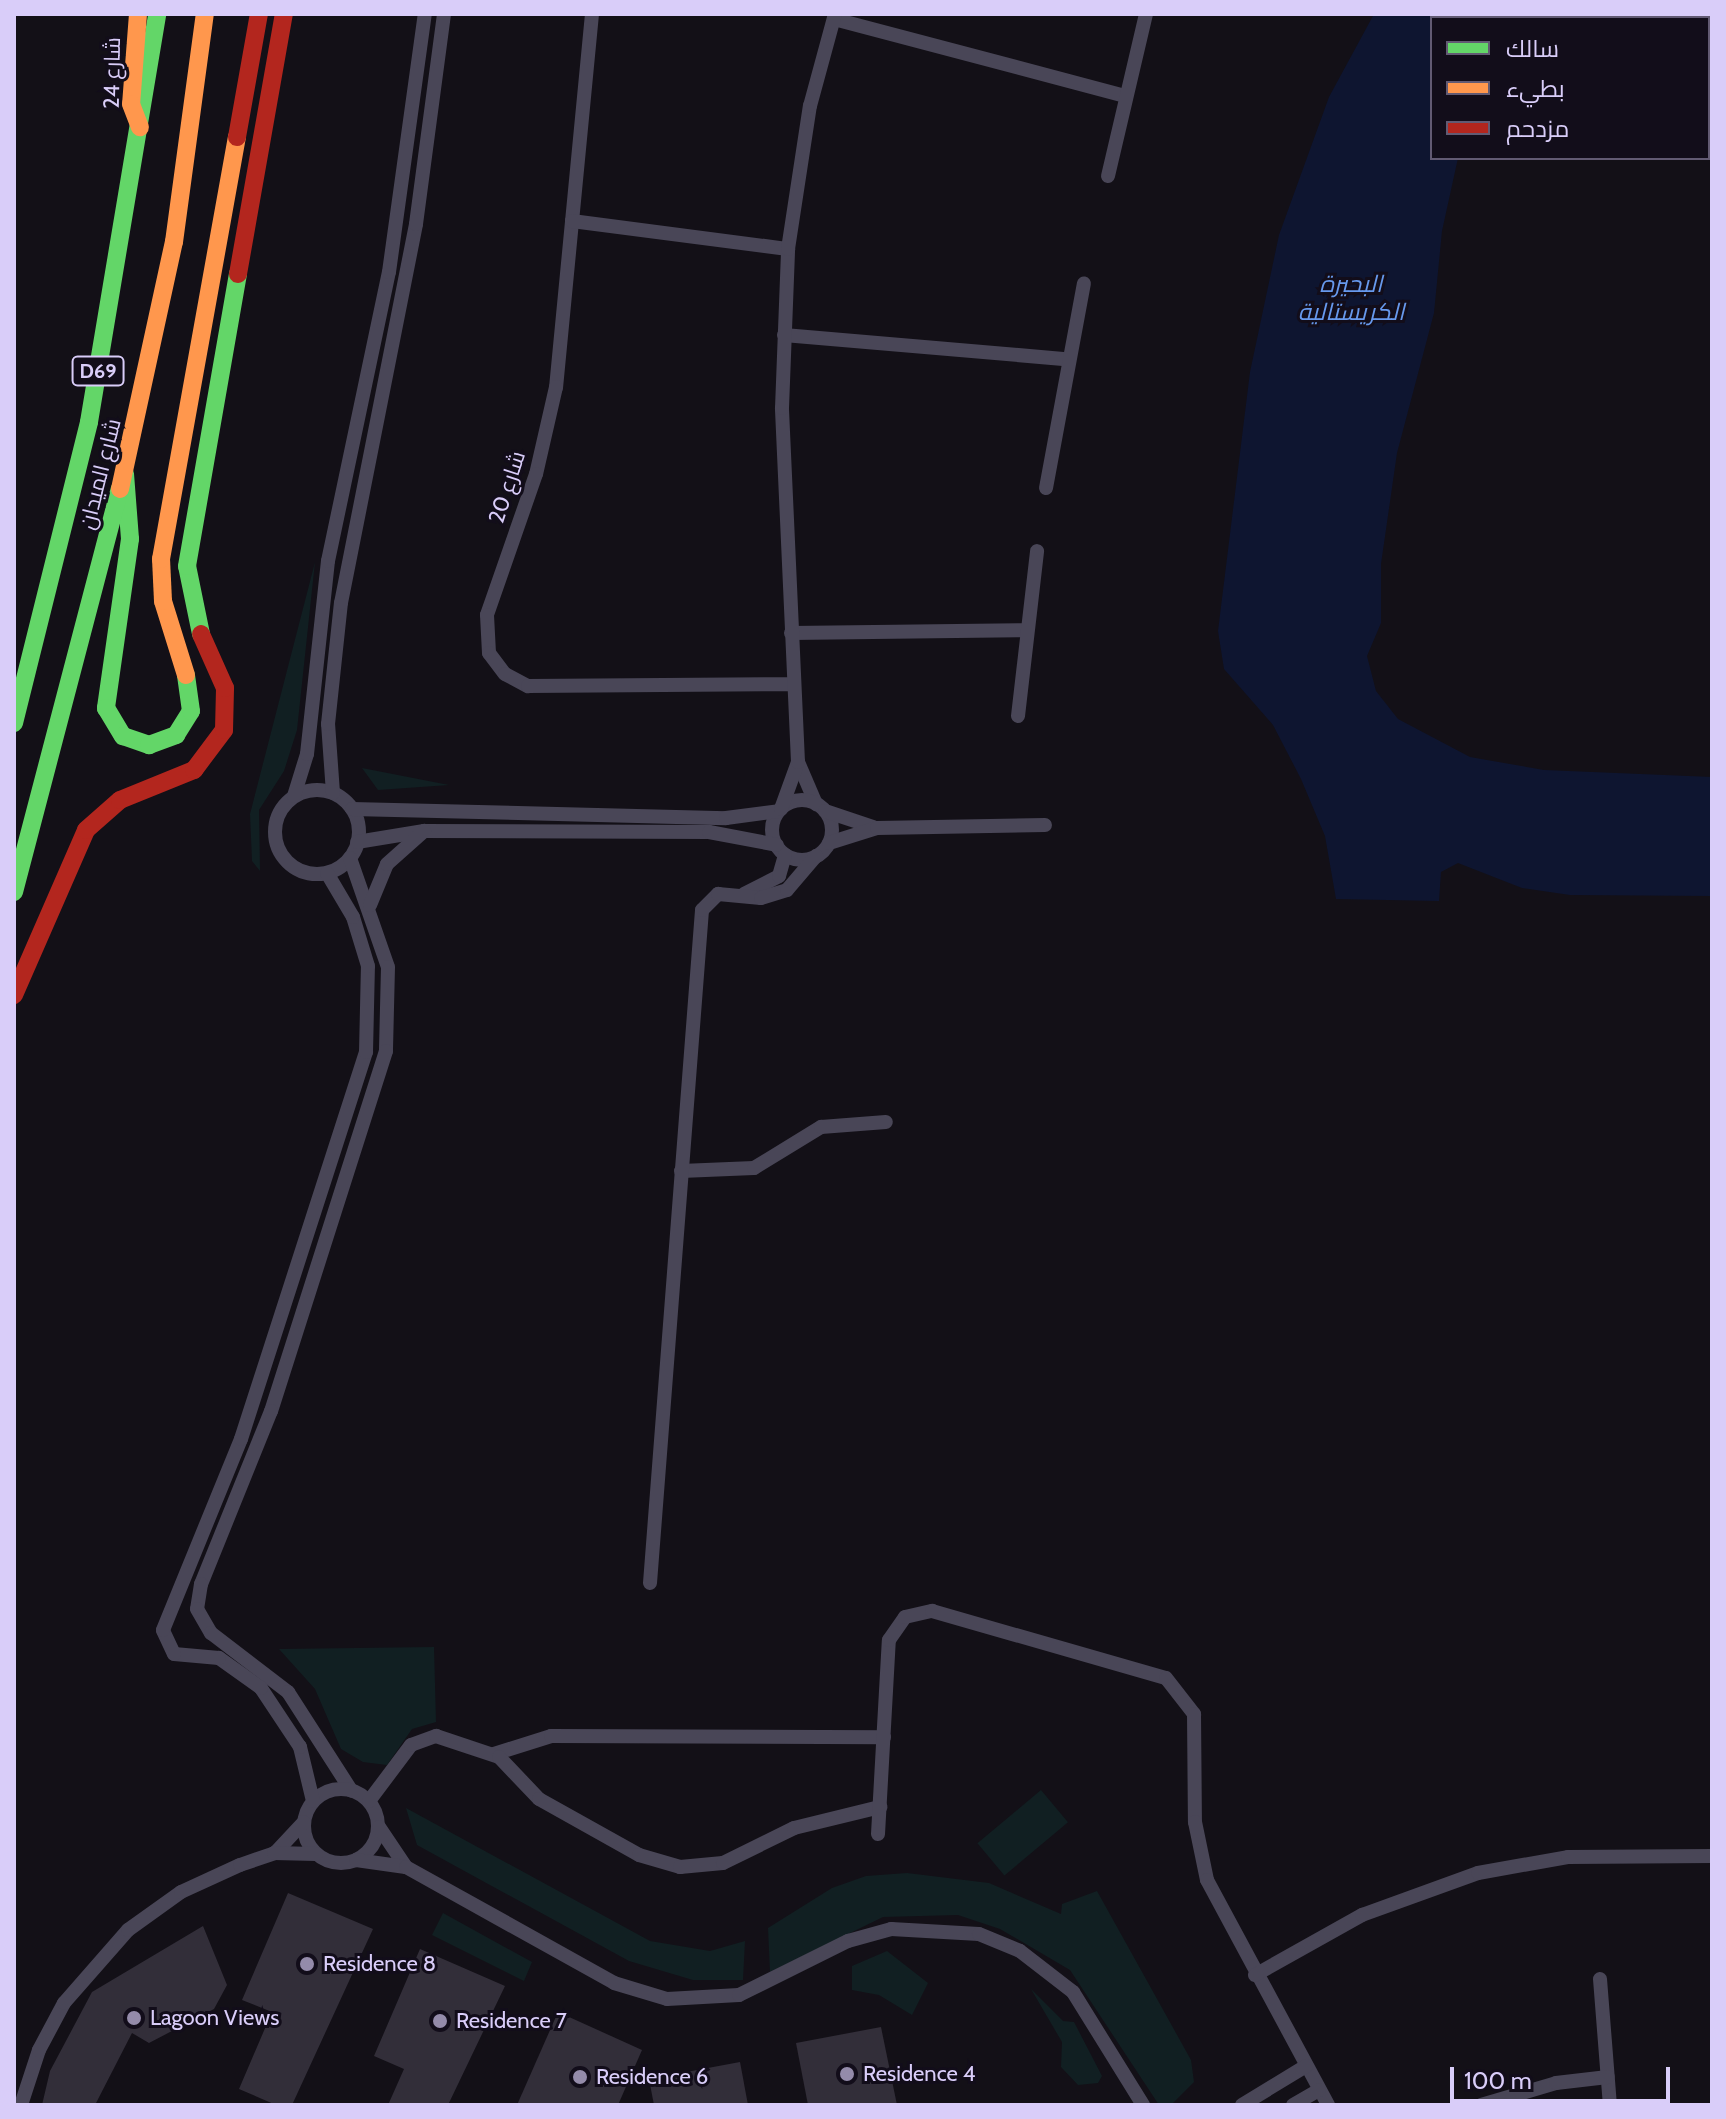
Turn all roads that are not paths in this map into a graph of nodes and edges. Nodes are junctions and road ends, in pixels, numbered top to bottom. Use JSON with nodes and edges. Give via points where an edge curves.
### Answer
{"nodes":[{"id":1,"x":138,"y":14,"type":"edge"},
{"id":2,"x":157,"y":14,"type":"edge"},
{"id":3,"x":205,"y":14,"type":"edge"},
{"id":4,"x":259,"y":14,"type":"edge"},
{"id":5,"x":284,"y":14,"type":"edge"},
{"id":6,"x":425,"y":14,"type":"edge"},
{"id":7,"x":444,"y":14,"type":"edge"},
{"id":8,"x":592,"y":14,"type":"edge"},
{"id":9,"x":1146,"y":14,"type":"edge"},
{"id":10,"x":835,"y":16,"type":"edge"},
{"id":11,"x":1126,"y":96,"type":"junction"},
{"id":12,"x":142,"y":130,"type":"junction"},
{"id":13,"x":1108,"y":176,"type":"dead end"},
{"id":14,"x":572,"y":221,"type":"junction"},
{"id":15,"x":788,"y":249,"type":"junction"},
{"id":16,"x":1084,"y":283,"type":"dead end"},
{"id":17,"x":784,"y":335,"type":"junction"},
{"id":18,"x":1066,"y":359,"type":"junction"},
{"id":19,"x":125,"y":474,"type":"junction"},
{"id":20,"x":1046,"y":488,"type":"dead end"},
{"id":21,"x":1037,"y":551,"type":"dead end"},
{"id":22,"x":1026,"y":630,"type":"junction"},
{"id":23,"x":791,"y":633,"type":"junction"},
{"id":24,"x":29,"y":663,"type":"junction"},
{"id":25,"x":14,"y":682,"type":"edge"},
{"id":26,"x":794,"y":684,"type":"junction"},
{"id":27,"x":1018,"y":716,"type":"dead end"},
{"id":28,"x":14,"y":723,"type":"edge"},
{"id":29,"x":798,"y":762,"type":"junction"},
{"id":30,"x":333,"y":793,"type":"junction"},
{"id":31,"x":294,"y":796,"type":"junction"},
{"id":32,"x":820,"y":807,"type":"junction"},
{"id":33,"x":352,"y":809,"type":"junction"},
{"id":34,"x":780,"y":810,"type":"junction"},
{"id":35,"x":588,"y":811,"type":"junction"},
{"id":36,"x":1045,"y":825,"type":"dead end"},
{"id":37,"x":877,"y":828,"type":"junction"},
{"id":38,"x":424,"y":831,"type":"junction"},
{"id":39,"x":588,"y":832,"type":"junction"},
{"id":40,"x":357,"y":842,"type":"junction"},
{"id":41,"x":829,"y":843,"type":"junction"},
{"id":42,"x":781,"y":850,"type":"junction"},
{"id":43,"x":816,"y":856,"type":"junction"},
{"id":44,"x":350,"y":858,"type":"junction"},
{"id":45,"x":327,"y":873,"type":"junction"},
{"id":46,"x":14,"y":892,"type":"edge"},
{"id":47,"x":744,"y":894,"type":"junction"},
{"id":48,"x":370,"y":905,"type":"junction"},
{"id":49,"x":14,"y":995,"type":"edge"},
{"id":50,"x":886,"y":1122,"type":"dead end"},
{"id":51,"x":681,"y":1171,"type":"junction"},
{"id":52,"x":650,"y":1583,"type":"dead end"},
{"id":53,"x":210,"y":1656,"type":"junction"},
{"id":54,"x":300,"y":1702,"type":"junction"},
{"id":55,"x":282,"y":1714,"type":"junction"},
{"id":56,"x":884,"y":1737,"type":"junction"},
{"id":57,"x":523,"y":1748,"type":"junction"},
{"id":58,"x":494,"y":1754,"type":"junction"},
{"id":59,"x":306,"y":1765,"type":"junction"},
{"id":60,"x":517,"y":1775,"type":"junction"},
{"id":61,"x":351,"y":1790,"type":"junction"},
{"id":62,"x":313,"y":1801,"type":"junction"},
{"id":63,"x":369,"y":1801,"type":"junction"},
{"id":64,"x":880,"y":1807,"type":"junction"},
{"id":65,"x":304,"y":1822,"type":"junction"},
{"id":66,"x":379,"y":1827,"type":"junction"},
{"id":67,"x":878,"y":1834,"type":"dead end"},
{"id":68,"x":274,"y":1853,"type":"junction"},
{"id":69,"x":316,"y":1854,"type":"junction"},
{"id":70,"x":1712,"y":1856,"type":"edge"},
{"id":71,"x":356,"y":1860,"type":"junction"},
{"id":72,"x":406,"y":1867,"type":"junction"},
{"id":73,"x":1255,"y":1975,"type":"junction"},
{"id":74,"x":1600,"y":1979,"type":"dead end"},
{"id":75,"x":1306,"y":2066,"type":"junction"},
{"id":76,"x":1608,"y":2077,"type":"junction"},
{"id":77,"x":1319,"y":2090,"type":"junction"},
{"id":78,"x":21,"y":2105,"type":"edge"},
{"id":79,"x":1143,"y":2105,"type":"edge"},
{"id":80,"x":1242,"y":2105,"type":"edge"},
{"id":81,"x":1293,"y":2105,"type":"edge"},
{"id":82,"x":1328,"y":2105,"type":"edge"},
{"id":83,"x":1481,"y":2105,"type":"edge"},
{"id":84,"x":1610,"y":2105,"type":"edge"}],
"edges":[{"from":1,"to":12,"type":"main road","name":"شارع 24","via":[[131,104]]},
{"from":2,"to":12,"type":"main road","name":"شارع الميدان","number":"D69"},
{"from":3,"to":19,"type":"main road","name":"شارع الميدان","number":"D69","via":[[174,242]]},
{"from":4,"to":19,"type":"main road","via":[[162,550],[163,601],[191,692],[191,711],[176,735],[149,745],[123,736],[106,708],[130,539]]},
{"from":5,"to":49,"type":"main road","via":[[188,555],[195,620],[225,688],[224,730],[194,770],[120,800],[86,830]]},
{"from":6,"to":31,"type":"street","via":[[389,272],[328,561],[307,754]]},
{"from":7,"to":30,"type":"street","via":[[416,224],[341,603],[328,724]]},
{"from":8,"to":14,"type":"street","name":"شارع 20"},
{"from":9,"to":11,"type":"street"},
{"from":10,"to":11,"type":"street"},
{"from":10,"to":15,"type":"street","via":[[810,106]]},
{"from":11,"to":13,"type":"street"},
{"from":12,"to":24,"type":"main road","name":"شارع الميدان","number":"D69","via":[[89,422]]},
{"from":14,"to":15,"type":"street"},
{"from":14,"to":26,"type":"street","name":"شارع 20","via":[[556,387],[536,474],[487,615],[489,653],[505,674],[528,686]]},
{"from":15,"to":17,"type":"street"},
{"from":16,"to":18,"type":"street"},
{"from":17,"to":18,"type":"street"},
{"from":17,"to":23,"type":"street"},
{"from":18,"to":20,"type":"street"},
{"from":19,"to":46,"type":"main road","name":"شارع الميدان","number":"D69"},
{"from":21,"to":22,"type":"street"},
{"from":22,"to":23,"type":"street"},
{"from":22,"to":27,"type":"street"},
{"from":23,"to":26,"type":"street"},
{"from":24,"to":25,"type":"main road"},
{"from":24,"to":28,"type":"main road","name":"شارع الميدان","number":"D69"},
{"from":26,"to":29,"type":"street"},
{"from":29,"to":32,"type":"street"},
{"from":29,"to":34,"type":"street"},
{"from":30,"to":31,"type":"street"},
{"from":30,"to":33,"type":"street"},
{"from":31,"to":45,"type":"street","via":[[275,825],[280,852],[300,870]]},
{"from":32,"to":34,"type":"street","via":[[801,800]]},
{"from":32,"to":37,"type":"street"},
{"from":32,"to":41,"type":"street"},
{"from":33,"to":35,"type":"street"},
{"from":33,"to":40,"type":"street"},
{"from":34,"to":35,"type":"street","via":[[726,818]]},
{"from":34,"to":42,"type":"street","via":[[773,828]]},
{"from":35,"to":39,"type":"street"},
{"from":36,"to":37,"type":"street"},
{"from":37,"to":41,"type":"street"},
{"from":38,"to":39,"type":"street"},
{"from":38,"to":40,"type":"street"},
{"from":38,"to":48,"type":"street","via":[[387,864]]},
{"from":39,"to":42,"type":"street","via":[[726,832]]},
{"from":40,"to":44,"type":"street"},
{"from":41,"to":43,"type":"street"},
{"from":42,"to":43,"type":"street"},
{"from":42,"to":47,"type":"street","via":[[779,876]]},
{"from":43,"to":47,"type":"street","via":[[787,890],[761,898]]},
{"from":44,"to":45,"type":"street"},
{"from":44,"to":48,"type":"street"},
{"from":45,"to":53,"type":"street","via":[[365,954],[369,1035],[246,1425],[163,1630],[166,1645],[178,1656]]},
{"from":47,"to":51,"type":"street","via":[[712,896],[702,910]]},
{"from":48,"to":54,"type":"street","via":[[390,988],[384,1062],[266,1426],[198,1598],[199,1614],[211,1633],[277,1667]]},
{"from":50,"to":51,"type":"street","via":[[821,1127],[754,1168]]},
{"from":51,"to":52,"type":"street"},
{"from":53,"to":55,"type":"street","via":[[242,1671]]},
{"from":53,"to":59,"type":"street","via":[[255,1696]]},
{"from":54,"to":55,"type":"street"},
{"from":54,"to":61,"type":"street","via":[[316,1723],[319,1749]]},
{"from":55,"to":59,"type":"street"},
{"from":56,"to":57,"type":"street","via":[[551,1736]]},
{"from":56,"to":64,"type":"street"},
{"from":56,"to":73,"type":"street","via":[[889,1640],[900,1621],[918,1611],[1048,1640],[1174,1683],[1194,1714],[1199,1852]]},
{"from":57,"to":58,"type":"street"},
{"from":57,"to":60,"type":"street"},
{"from":58,"to":60,"type":"street"},
{"from":58,"to":63,"type":"street","via":[[425,1737],[411,1745]]},
{"from":59,"to":62,"type":"street"},
{"from":60,"to":64,"type":"street","via":[[539,1799],[639,1855],[680,1867],[723,1863],[794,1828]]},
{"from":61,"to":62,"type":"street","via":[[331,1790]]},
{"from":61,"to":63,"type":"street"},
{"from":62,"to":65,"type":"street"},
{"from":63,"to":66,"type":"street"},
{"from":64,"to":67,"type":"street"},
{"from":65,"to":68,"type":"street"},
{"from":65,"to":69,"type":"street"},
{"from":66,"to":71,"type":"street","via":[[372,1847]]},
{"from":66,"to":72,"type":"street"},
{"from":68,"to":69,"type":"street"},
{"from":68,"to":78,"type":"street","via":[[181,1892],[128,1930],[64,2003],[39,2050]]},
{"from":69,"to":71,"type":"street","via":[[335,1862]]},
{"from":70,"to":73,"type":"street","via":[[1568,1857],[1478,1873],[1376,1908]]},
{"from":71,"to":72,"type":"street"},
{"from":72,"to":79,"type":"street","via":[[614,1983],[667,1999],[747,1993],[848,1941],[891,1929],[979,1934],[1030,1957],[1073,1992]]},
{"from":73,"to":75,"type":"street"},
{"from":74,"to":76,"type":"street"},
{"from":75,"to":77,"type":"street"},
{"from":75,"to":80,"type":"street"},
{"from":76,"to":83,"type":"street","via":[[1556,2083]]},
{"from":76,"to":84,"type":"street"},
{"from":77,"to":81,"type":"street"},
{"from":77,"to":82,"type":"street"}]}
